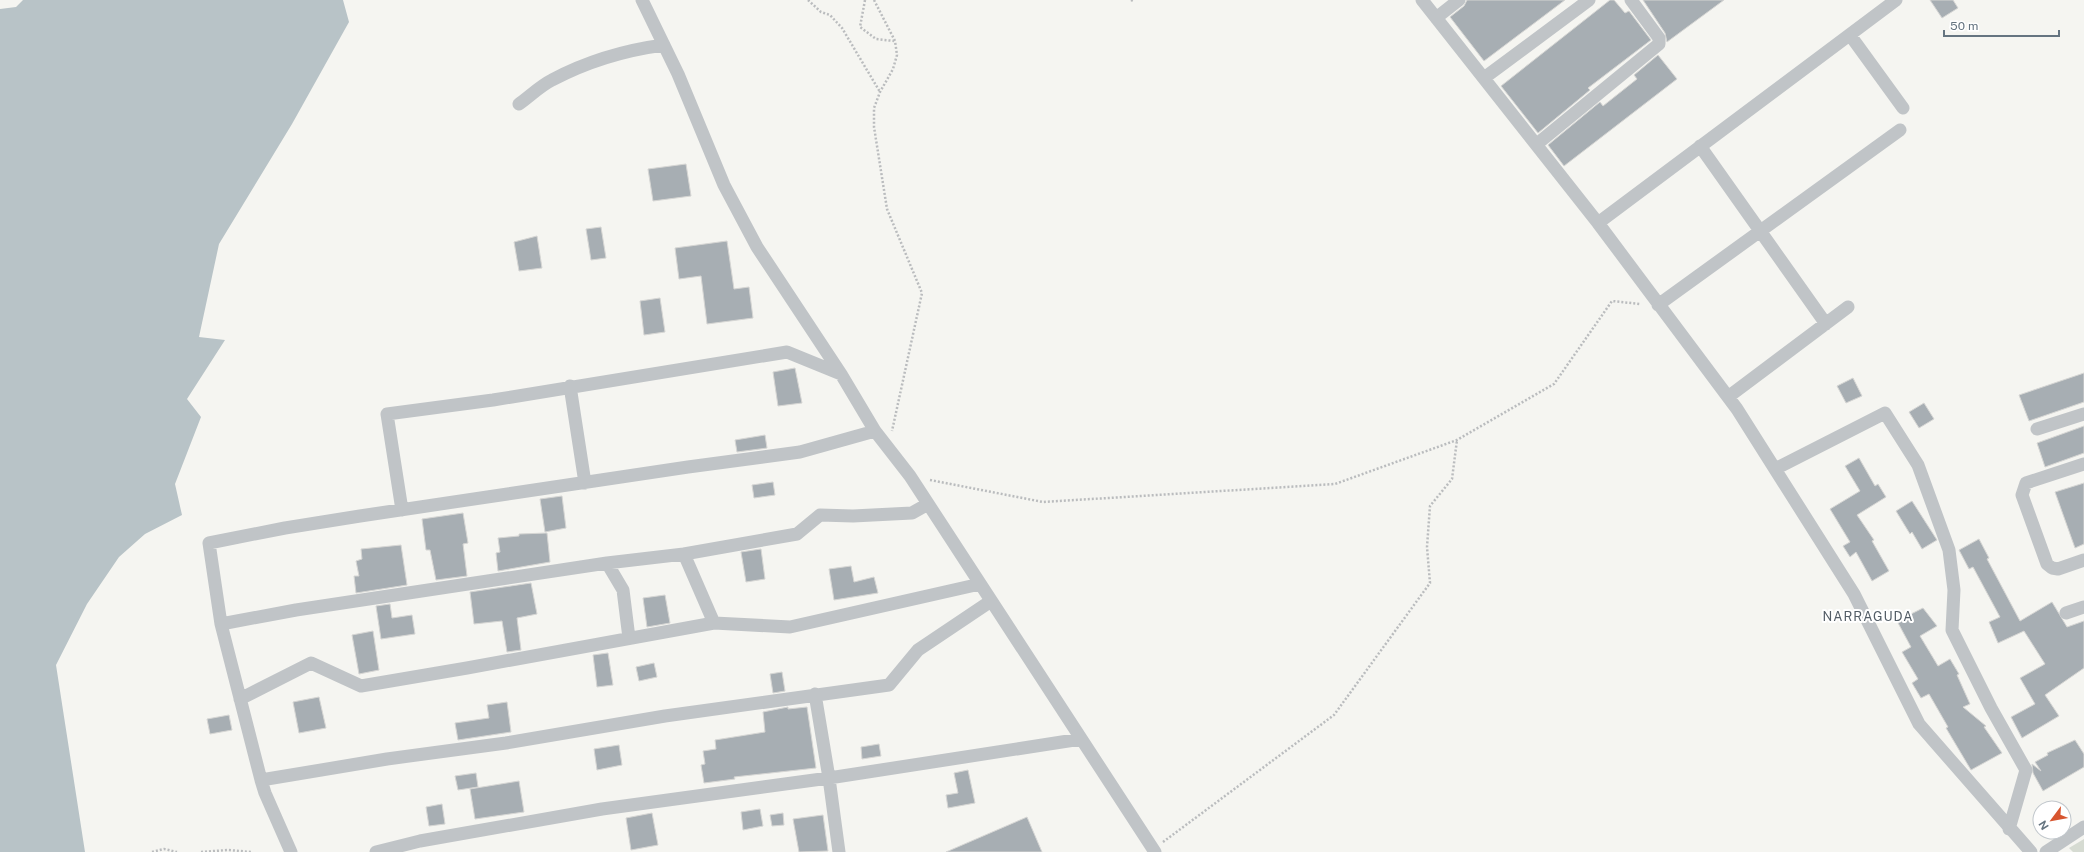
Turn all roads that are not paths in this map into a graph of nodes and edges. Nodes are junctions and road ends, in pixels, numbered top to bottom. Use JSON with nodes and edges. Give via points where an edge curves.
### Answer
{"nodes":[{"id":1,"x":642,"y":0,"type":"edge"},
{"id":2,"x":1422,"y":0,"type":"edge"},
{"id":3,"x":1459,"y":0,"type":"edge"},
{"id":4,"x":1589,"y":0,"type":"edge"},
{"id":5,"x":1631,"y":0,"type":"edge"},
{"id":6,"x":1896,"y":0,"type":"edge"},
{"id":7,"x":1436,"y":18,"type":"junction"},
{"id":8,"x":1850,"y":35,"type":"junction"},
{"id":9,"x":664,"y":45,"type":"junction"},
{"id":10,"x":1484,"y":78,"type":"junction"},
{"id":11,"x":519,"y":104,"type":"dead end"},
{"id":12,"x":1902,"y":108,"type":"dead end"},
{"id":13,"x":1900,"y":130,"type":"dead end"},
{"id":14,"x":1537,"y":144,"type":"junction"},
{"id":15,"x":1700,"y":146,"type":"junction"},
{"id":16,"x":1598,"y":223,"type":"junction"},
{"id":17,"x":1762,"y":232,"type":"junction"},
{"id":18,"x":1658,"y":305,"type":"junction"},
{"id":19,"x":1848,"y":307,"type":"dead end"},
{"id":20,"x":1826,"y":324,"type":"junction"},
{"id":21,"x":841,"y":374,"type":"junction"},
{"id":22,"x":570,"y":386,"type":"junction"},
{"id":23,"x":1728,"y":397,"type":"junction"},
{"id":24,"x":2084,"y":414,"type":"edge"},
{"id":25,"x":2037,"y":429,"type":"dead end"},
{"id":26,"x":875,"y":431,"type":"junction"},
{"id":27,"x":2084,"y":464,"type":"edge"},
{"id":28,"x":1775,"y":469,"type":"junction"},
{"id":29,"x":585,"y":483,"type":"junction"},
{"id":30,"x":928,"y":504,"type":"junction"},
{"id":31,"x":402,"y":510,"type":"junction"},
{"id":32,"x":684,"y":554,"type":"junction"},
{"id":33,"x":2084,"y":560,"type":"edge"},
{"id":34,"x":608,"y":563,"type":"junction"},
{"id":35,"x":980,"y":584,"type":"junction"},
{"id":36,"x":991,"y":601,"type":"junction"},
{"id":37,"x":2084,"y":607,"type":"edge"},
{"id":38,"x":2066,"y":613,"type":"dead end"},
{"id":39,"x":714,"y":623,"type":"junction"},
{"id":40,"x":221,"y":624,"type":"junction"},
{"id":41,"x":629,"y":638,"type":"junction"},
{"id":42,"x":815,"y":694,"type":"junction"},
{"id":43,"x":240,"y":699,"type":"junction"},
{"id":44,"x":1081,"y":739,"type":"junction"},
{"id":45,"x":829,"y":778,"type":"junction"},
{"id":46,"x":261,"y":780,"type":"junction"},
{"id":47,"x":2084,"y":827,"type":"edge"},
{"id":48,"x":2009,"y":829,"type":"junction"},
{"id":49,"x":1153,"y":851,"type":"edge"},
{"id":50,"x":291,"y":852,"type":"edge"},
{"id":51,"x":376,"y":852,"type":"edge"},
{"id":52,"x":838,"y":852,"type":"edge"},
{"id":53,"x":2031,"y":852,"type":"edge"},
{"id":54,"x":2046,"y":852,"type":"edge"}],
"edges":[{"from":1,"to":9,"type":"street"},
{"from":2,"to":7,"type":"street"},
{"from":3,"to":7,"type":"street"},
{"from":4,"to":10,"type":"street"},
{"from":5,"to":14,"type":"street","via":[[1659,38],[1659,44]]},
{"from":6,"to":8,"type":"street"},
{"from":7,"to":10,"type":"street"},
{"from":8,"to":12,"type":"street"},
{"from":8,"to":15,"type":"street"},
{"from":9,"to":11,"type":"street","via":[[638,48],[594,63],[551,81]]},
{"from":9,"to":21,"type":"street","via":[[724,185],[757,247]]},
{"from":10,"to":14,"type":"street"},
{"from":13,"to":17,"type":"street"},
{"from":14,"to":16,"type":"street"},
{"from":15,"to":16,"type":"street"},
{"from":15,"to":17,"type":"street"},
{"from":16,"to":18,"type":"street"},
{"from":17,"to":18,"type":"street"},
{"from":17,"to":20,"type":"street"},
{"from":18,"to":23,"type":"street"},
{"from":19,"to":20,"type":"street"},
{"from":20,"to":23,"type":"street"},
{"from":21,"to":22,"type":"street","via":[[787,352]]},
{"from":21,"to":26,"type":"street"},
{"from":22,"to":29,"type":"street"},
{"from":22,"to":31,"type":"street","via":[[493,400],[386,414]]},
{"from":23,"to":28,"type":"street"},
{"from":24,"to":25,"type":"street"},
{"from":26,"to":29,"type":"street","via":[[800,452]]},
{"from":26,"to":30,"type":"street"},
{"from":27,"to":33,"type":"street","via":[[2026,482],[2022,495],[2047,564],[2058,569]]},
{"from":28,"to":48,"type":"street","via":[[1854,594],[1919,724]]},
{"from":28,"to":48,"type":"street","via":[[1885,413],[1918,465],[1949,550],[1954,590],[1952,630],[2026,770]]},
{"from":29,"to":31,"type":"street"},
{"from":30,"to":32,"type":"street","via":[[912,513],[820,515],[797,534]]},
{"from":30,"to":35,"type":"street"},
{"from":31,"to":40,"type":"street","via":[[209,543]]},
{"from":32,"to":34,"type":"street"},
{"from":32,"to":39,"type":"street"},
{"from":34,"to":40,"type":"street","via":[[296,610]]},
{"from":34,"to":41,"type":"street","via":[[623,590]]},
{"from":35,"to":36,"type":"street"},
{"from":35,"to":39,"type":"street","via":[[790,627]]},
{"from":36,"to":42,"type":"street","via":[[918,650],[890,685]]},
{"from":36,"to":44,"type":"street"},
{"from":37,"to":38,"type":"street"},
{"from":39,"to":41,"type":"street"},
{"from":40,"to":43,"type":"street"},
{"from":41,"to":43,"type":"street","via":[[361,686],[311,664]]},
{"from":42,"to":45,"type":"street"},
{"from":42,"to":46,"type":"street"},
{"from":43,"to":46,"type":"street"},
{"from":44,"to":45,"type":"street"},
{"from":44,"to":49,"type":"street"},
{"from":45,"to":51,"type":"street","via":[[602,809],[420,841]]},
{"from":45,"to":52,"type":"street"},
{"from":46,"to":50,"type":"street"},
{"from":47,"to":54,"type":"street"},
{"from":48,"to":53,"type":"street"}]}
